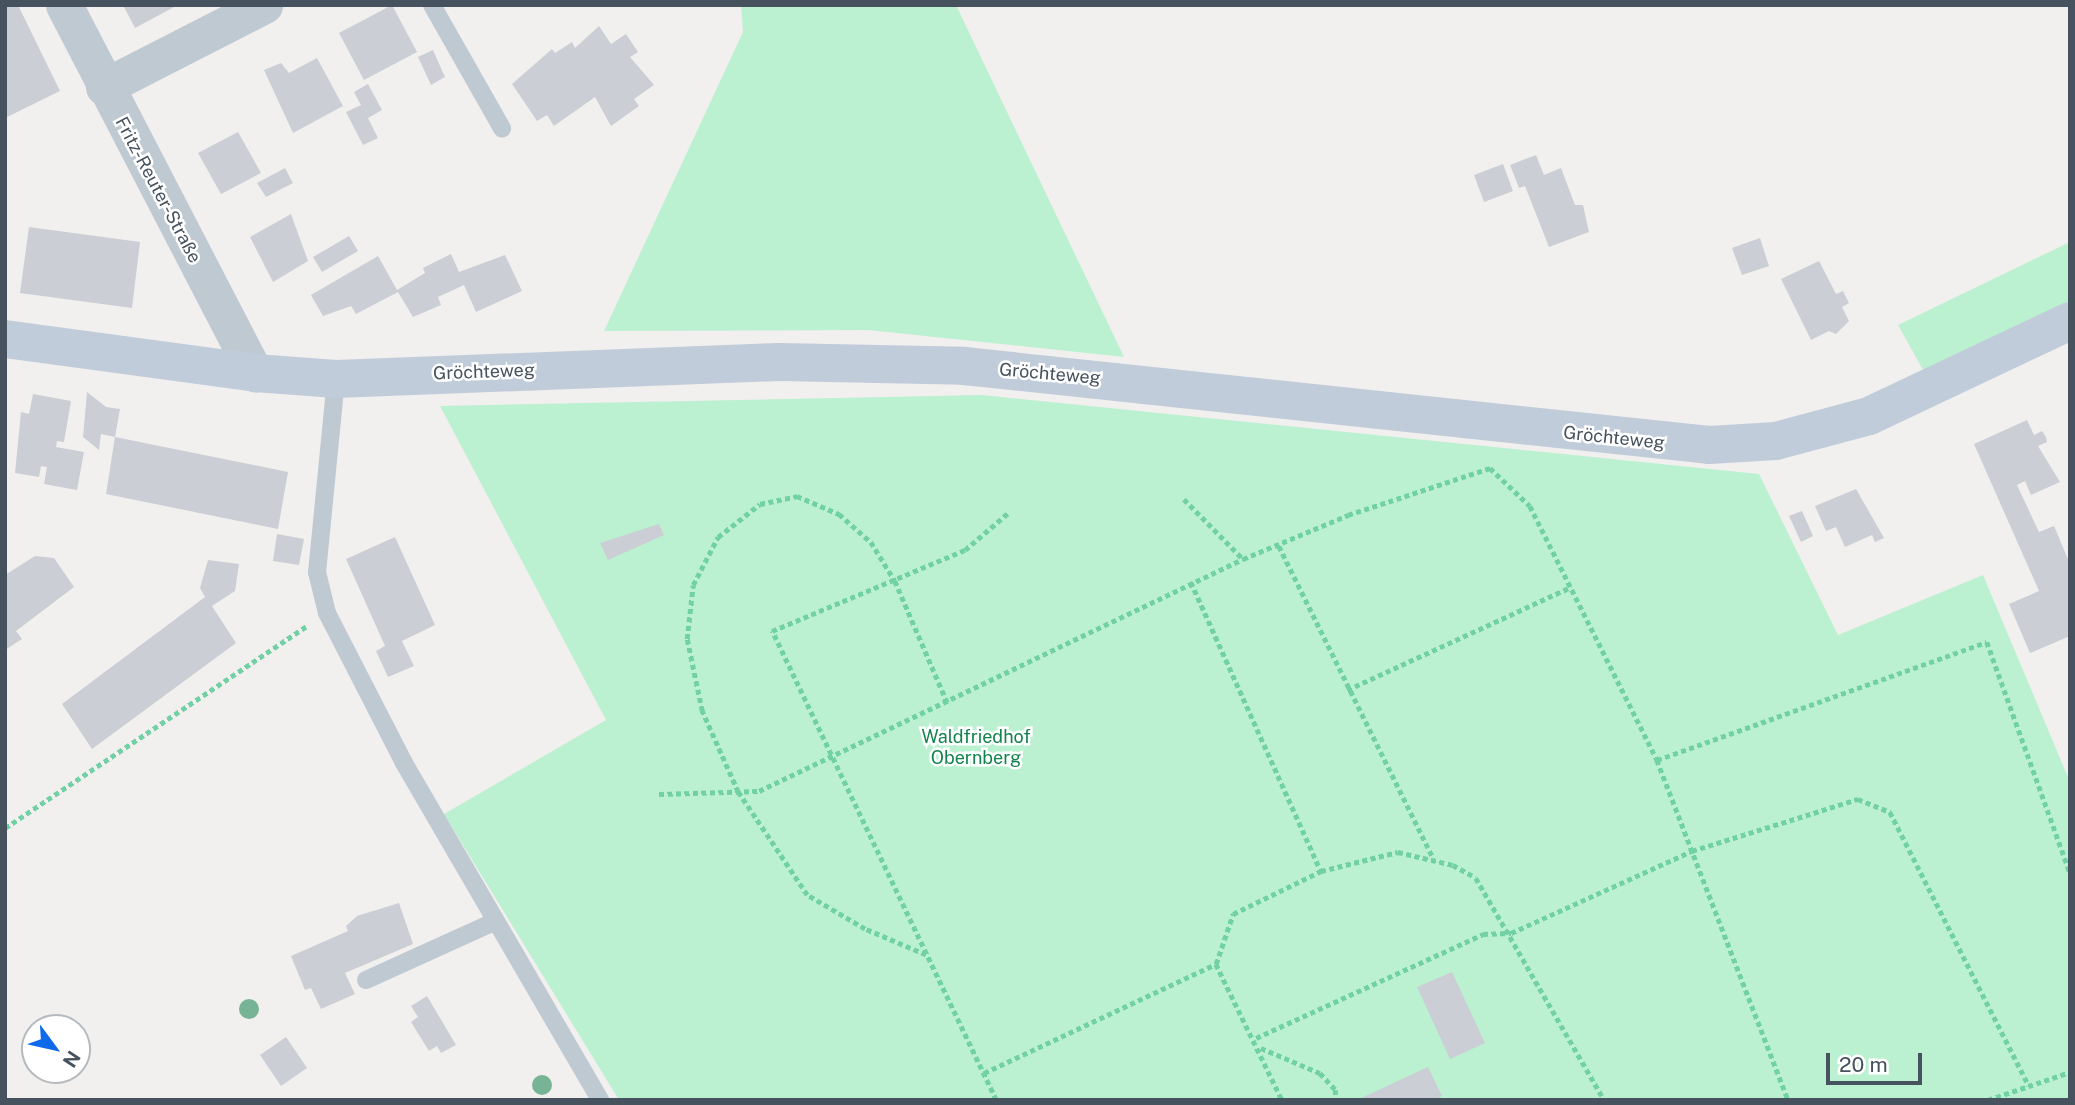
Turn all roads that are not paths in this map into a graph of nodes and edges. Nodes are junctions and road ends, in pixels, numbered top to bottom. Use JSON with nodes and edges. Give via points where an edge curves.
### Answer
{"nodes":[{"id":1,"x":64,"y":5,"type":"edge"},
{"id":2,"x":264,"y":5,"type":"edge"},
{"id":3,"x":432,"y":5,"type":"edge"},
{"id":4,"x":104,"y":87,"type":"junction"},
{"id":5,"x":502,"y":128,"type":"dead end"},
{"id":6,"x":2070,"y":321,"type":"edge"},
{"id":7,"x":5,"y":339,"type":"edge"},
{"id":8,"x":255,"y":373,"type":"junction"},
{"id":9,"x":336,"y":379,"type":"junction"},
{"id":10,"x":494,"y":922,"type":"junction"},
{"id":11,"x":366,"y":980,"type":"dead end"},
{"id":12,"x":600,"y":1100,"type":"edge"}],
"edges":[{"from":1,"to":4,"type":"street","name":"Fritz-Reuter-Straße"},
{"from":2,"to":4,"type":"street"},
{"from":3,"to":5,"type":"lane"},
{"from":4,"to":8,"type":"street","name":"Fritz-Reuter-Straße"},
{"from":6,"to":9,"type":"street","name":"Gröchteweg","via":[[1869,416],[1776,440],[1709,445],[964,366],[780,362]]},
{"from":7,"to":8,"type":"street","name":"Gröchteweg"},
{"from":8,"to":9,"type":"street","name":"Gröchteweg"},
{"from":9,"to":10,"type":"lane","via":[[317,572],[327,613]]},
{"from":10,"to":11,"type":"lane"},
{"from":10,"to":12,"type":"lane"}]}
